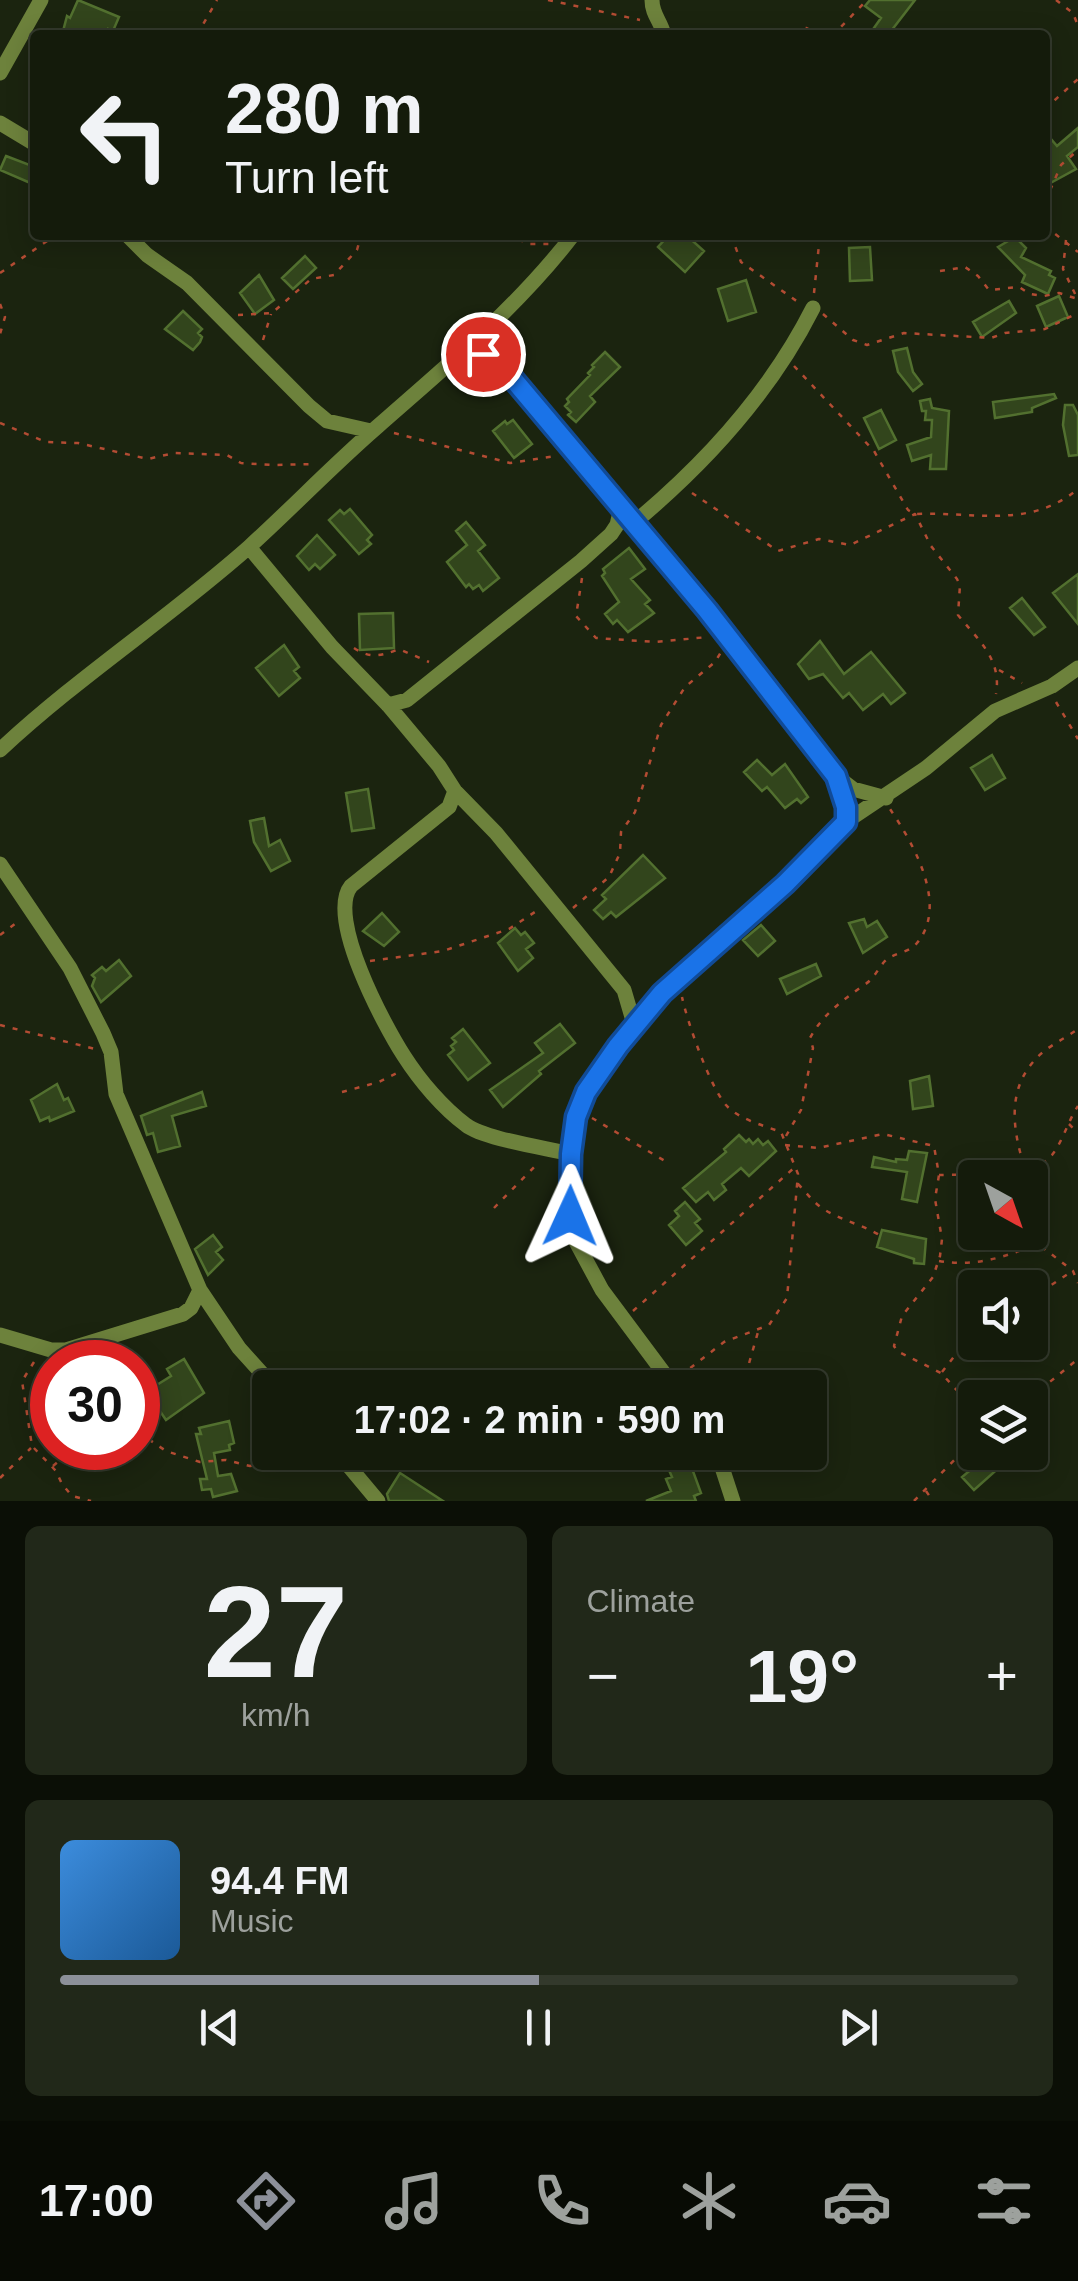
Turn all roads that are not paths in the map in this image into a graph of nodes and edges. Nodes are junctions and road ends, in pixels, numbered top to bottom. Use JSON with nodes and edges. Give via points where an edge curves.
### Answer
{"nodes":[{"id":1,"x":41,"y":0,"type":"edge"},
{"id":2,"x":652,"y":0,"type":"edge"},
{"id":3,"x":663,"y":29,"type":"edge"},
{"id":4,"x":0,"y":73,"type":"edge"},
{"id":5,"x":0,"y":123,"type":"edge"},
{"id":6,"x":30,"y":141,"type":"edge"},
{"id":7,"x":133,"y":240,"type":"edge"},
{"id":8,"x":569,"y":240,"type":"edge"},
{"id":9,"x":813,"y":308,"type":"road end"},
{"id":10,"x":491,"y":327,"type":"junction"},
{"id":11,"x":463,"y":351,"type":"junction"},
{"id":12,"x":498,"y":361,"type":"junction"},
{"id":13,"x":373,"y":430,"type":"junction"},
{"id":14,"x":620,"y":508,"type":"junction"},
{"id":15,"x":637,"y":524,"type":"junction"},
{"id":16,"x":614,"y":530,"type":"junction"},
{"id":17,"x":249,"y":547,"type":"junction"},
{"id":18,"x":1078,"y":668,"type":"edge"},
{"id":19,"x":388,"y":705,"type":"junction"},
{"id":20,"x":0,"y":750,"type":"edge"},
{"id":21,"x":836,"y":776,"type":"junction"},
{"id":22,"x":455,"y":791,"type":"junction"},
{"id":23,"x":885,"y":798,"type":"junction"},
{"id":24,"x":846,"y":822,"type":"junction"},
{"id":25,"x":0,"y":864,"type":"edge"},
{"id":26,"x":634,"y":1024,"type":"junction"},
{"id":27,"x":571,"y":1154,"type":"junction"},
{"id":28,"x":200,"y":1290,"type":"junction"},
{"id":29,"x":0,"y":1336,"type":"edge"},
{"id":30,"x":259,"y":1370,"type":"edge"},
{"id":31,"x":662,"y":1370,"type":"edge"},
{"id":32,"x":352,"y":1470,"type":"edge"},
{"id":33,"x":724,"y":1470,"type":"edge"},
{"id":34,"x":378,"y":1501,"type":"edge"},
{"id":35,"x":733,"y":1501,"type":"edge"}],
"edges":[{"from":1,"to":4,"type":"street"},
{"from":2,"to":3,"type":"street"},
{"from":5,"to":6,"type":"street"},
{"from":7,"to":13,"type":"street","via":[[328,421]]},
{"from":8,"to":10,"type":"street"},
{"from":9,"to":15,"type":"street","via":[[787,359],[742,416]]},
{"from":10,"to":11,"type":"street"},
{"from":10,"to":12,"type":"street"},
{"from":11,"to":12,"type":"street"},
{"from":11,"to":13,"type":"street"},
{"from":12,"to":14,"type":"street"},
{"from":13,"to":17,"type":"street"},
{"from":14,"to":15,"type":"street"},
{"from":14,"to":16,"type":"street"},
{"from":15,"to":16,"type":"street"},
{"from":15,"to":21,"type":"street"},
{"from":16,"to":19,"type":"street","via":[[407,700]]},
{"from":17,"to":19,"type":"street"},
{"from":17,"to":20,"type":"street"},
{"from":18,"to":23,"type":"street","via":[[995,710]]},
{"from":19,"to":22,"type":"street"},
{"from":21,"to":23,"type":"street"},
{"from":21,"to":24,"type":"street"},
{"from":22,"to":26,"type":"street","via":[[624,990]]},
{"from":22,"to":27,"type":"street","via":[[449,806],[346,892],[344,927],[422,1080],[472,1129]]},
{"from":23,"to":24,"type":"street"},
{"from":24,"to":26,"type":"street"},
{"from":25,"to":28,"type":"street","via":[[70,968],[111,1052],[116,1094]]},
{"from":26,"to":27,"type":"street","via":[[586,1092]]},
{"from":27,"to":31,"type":"street","via":[[574,1238]]},
{"from":28,"to":29,"type":"street","via":[[183,1314],[73,1349]]},
{"from":28,"to":30,"type":"street"},
{"from":32,"to":34,"type":"street"},
{"from":33,"to":35,"type":"street"}]}
